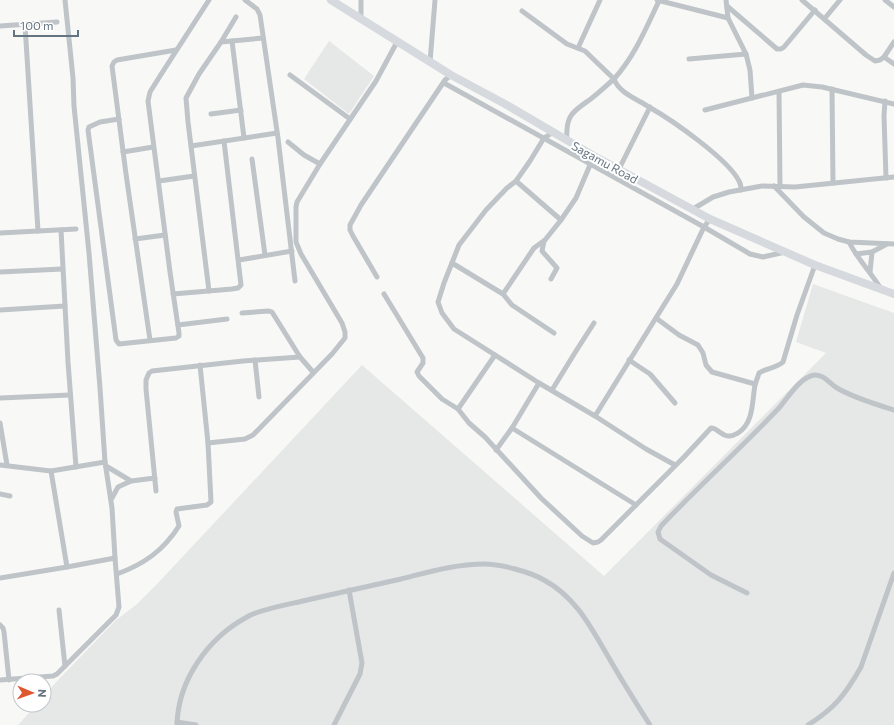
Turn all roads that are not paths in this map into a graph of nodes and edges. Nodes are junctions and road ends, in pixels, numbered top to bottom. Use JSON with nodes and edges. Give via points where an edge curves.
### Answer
{"nodes":[{"id":1,"x":65,"y":0,"type":"edge"},
{"id":2,"x":209,"y":0,"type":"edge"},
{"id":3,"x":245,"y":0,"type":"edge"},
{"id":4,"x":330,"y":0,"type":"edge"},
{"id":5,"x":361,"y":0,"type":"edge"},
{"id":6,"x":435,"y":0,"type":"edge"},
{"id":7,"x":600,"y":0,"type":"edge"},
{"id":8,"x":658,"y":0,"type":"edge"},
{"id":9,"x":802,"y":0,"type":"edge"},
{"id":10,"x":840,"y":0,"type":"edge"},
{"id":11,"x":885,"y":0,"type":"edge"},
{"id":12,"x":727,"y":3,"type":"edge"},
{"id":13,"x":894,"y":7,"type":"edge"},
{"id":14,"x":815,"y":10,"type":"junction"},
{"id":15,"x":522,"y":11,"type":"dead end"},
{"id":16,"x":236,"y":17,"type":"dead end"},
{"id":17,"x":728,"y":18,"type":"junction"},
{"id":18,"x":825,"y":18,"type":"junction"},
{"id":19,"x":361,"y":20,"type":"junction"},
{"id":20,"x":57,"y":22,"type":"dead end"},
{"id":21,"x":25,"y":25,"type":"junction"},
{"id":22,"x":0,"y":26,"type":"edge"},
{"id":23,"x":263,"y":38,"type":"junction"},
{"id":24,"x":232,"y":41,"type":"junction"},
{"id":25,"x":221,"y":42,"type":"junction"},
{"id":26,"x":397,"y":42,"type":"junction"},
{"id":27,"x":894,"y":42,"type":"edge"},
{"id":28,"x":578,"y":48,"type":"junction"},
{"id":29,"x":176,"y":50,"type":"junction"},
{"id":30,"x":746,"y":54,"type":"junction"},
{"id":31,"x":884,"y":57,"type":"junction"},
{"id":32,"x":689,"y":59,"type":"dead end"},
{"id":33,"x":430,"y":62,"type":"junction"},
{"id":34,"x":894,"y":64,"type":"edge"},
{"id":35,"x":290,"y":75,"type":"dead end"},
{"id":36,"x":451,"y":76,"type":"junction"},
{"id":37,"x":614,"y":79,"type":"junction"},
{"id":38,"x":444,"y":82,"type":"junction"},
{"id":39,"x":832,"y":89,"type":"junction"},
{"id":40,"x":779,"y":92,"type":"junction"},
{"id":41,"x":752,"y":98,"type":"junction"},
{"id":42,"x":885,"y":101,"type":"junction"},
{"id":43,"x":894,"y":104,"type":"edge"},
{"id":44,"x":650,"y":107,"type":"junction"},
{"id":45,"x":241,"y":110,"type":"junction"},
{"id":46,"x":705,"y":110,"type":"dead end"},
{"id":47,"x":211,"y":114,"type":"dead end"},
{"id":48,"x":119,"y":119,"type":"junction"},
{"id":49,"x":350,"y":119,"type":"junction"},
{"id":50,"x":552,"y":133,"type":"junction"},
{"id":51,"x":277,"y":134,"type":"junction"},
{"id":52,"x":244,"y":138,"type":"junction"},
{"id":53,"x":544,"y":138,"type":"junction"},
{"id":54,"x":567,"y":141,"type":"junction"},
{"id":55,"x":224,"y":142,"type":"junction"},
{"id":56,"x":288,"y":142,"type":"dead end"},
{"id":57,"x":191,"y":146,"type":"junction"},
{"id":58,"x":153,"y":147,"type":"junction"},
{"id":59,"x":123,"y":152,"type":"junction"},
{"id":60,"x":252,"y":159,"type":"dead end"},
{"id":61,"x":320,"y":164,"type":"junction"},
{"id":62,"x":590,"y":165,"type":"junction"},
{"id":63,"x":619,"y":169,"type":"junction"},
{"id":64,"x":194,"y":176,"type":"junction"},
{"id":65,"x":894,"y":177,"type":"edge"},
{"id":66,"x":886,"y":178,"type":"junction"},
{"id":67,"x":158,"y":181,"type":"junction"},
{"id":68,"x":516,"y":181,"type":"junction"},
{"id":69,"x":833,"y":183,"type":"junction"},
{"id":70,"x":777,"y":186,"type":"junction"},
{"id":71,"x":741,"y":190,"type":"junction"},
{"id":72,"x":693,"y":209,"type":"junction"},
{"id":73,"x":710,"y":219,"type":"junction"},
{"id":74,"x":561,"y":220,"type":"junction"},
{"id":75,"x":704,"y":227,"type":"junction"},
{"id":76,"x":76,"y":229,"type":"dead end"},
{"id":77,"x":61,"y":230,"type":"junction"},
{"id":78,"x":38,"y":231,"type":"junction"},
{"id":79,"x":0,"y":233,"type":"edge"},
{"id":80,"x":165,"y":234,"type":"junction"},
{"id":81,"x":135,"y":240,"type":"junction"},
{"id":82,"x":544,"y":240,"type":"junction"},
{"id":83,"x":849,"y":242,"type":"junction"},
{"id":84,"x":887,"y":244,"type":"junction"},
{"id":85,"x":894,"y":244,"type":"edge"},
{"id":86,"x":292,"y":251,"type":"junction"},
{"id":87,"x":784,"y":252,"type":"junction"},
{"id":88,"x":872,"y":252,"type":"junction"},
{"id":89,"x":856,"y":254,"type":"junction"},
{"id":90,"x":265,"y":255,"type":"junction"},
{"id":91,"x":239,"y":260,"type":"junction"},
{"id":92,"x":452,"y":263,"type":"junction"},
{"id":93,"x":815,"y":265,"type":"junction"},
{"id":94,"x":62,"y":269,"type":"junction"},
{"id":95,"x":0,"y":272,"type":"edge"},
{"id":96,"x":870,"y":272,"type":"junction"},
{"id":97,"x":377,"y":277,"type":"dead end"},
{"id":98,"x":551,"y":279,"type":"dead end"},
{"id":99,"x":295,"y":281,"type":"dead end"},
{"id":100,"x":881,"y":289,"type":"junction"},
{"id":101,"x":209,"y":291,"type":"junction"},
{"id":102,"x":173,"y":294,"type":"junction"},
{"id":103,"x":384,"y":294,"type":"dead end"},
{"id":104,"x":503,"y":294,"type":"junction"},
{"id":105,"x":894,"y":294,"type":"edge"},
{"id":106,"x":65,"y":306,"type":"junction"},
{"id":107,"x":0,"y":310,"type":"edge"},
{"id":108,"x":242,"y":313,"type":"dead end"},
{"id":109,"x":656,"y":318,"type":"junction"},
{"id":110,"x":227,"y":319,"type":"dead end"},
{"id":111,"x":594,"y":323,"type":"dead end"},
{"id":112,"x":178,"y":325,"type":"junction"},
{"id":113,"x":554,"y":332,"type":"dead end"},
{"id":114,"x":150,"y":340,"type":"junction"},
{"id":115,"x":495,"y":355,"type":"junction"},
{"id":116,"x":300,"y":357,"type":"junction"},
{"id":117,"x":255,"y":360,"type":"junction"},
{"id":118,"x":629,"y":360,"type":"junction"},
{"id":119,"x":200,"y":365,"type":"junction"},
{"id":120,"x":313,"y":372,"type":"junction"},
{"id":121,"x":539,"y":383,"type":"junction"},
{"id":122,"x":755,"y":384,"type":"junction"},
{"id":123,"x":552,"y":390,"type":"junction"},
{"id":124,"x":70,"y":395,"type":"junction"},
{"id":125,"x":259,"y":397,"type":"dead end"},
{"id":126,"x":0,"y":398,"type":"edge"},
{"id":127,"x":675,"y":403,"type":"dead end"},
{"id":128,"x":458,"y":409,"type":"junction"},
{"id":129,"x":894,"y":410,"type":"edge"},
{"id":130,"x":595,"y":416,"type":"junction"},
{"id":131,"x":0,"y":423,"type":"edge"},
{"id":132,"x":512,"y":428,"type":"junction"},
{"id":133,"x":208,"y":443,"type":"junction"},
{"id":134,"x":496,"y":450,"type":"junction"},
{"id":135,"x":105,"y":464,"type":"junction"},
{"id":136,"x":0,"y":465,"type":"edge"},
{"id":137,"x":675,"y":465,"type":"junction"},
{"id":138,"x":6,"y":466,"type":"junction"},
{"id":139,"x":76,"y":467,"type":"junction"},
{"id":140,"x":51,"y":471,"type":"junction"},
{"id":141,"x":155,"y":478,"type":"junction"},
{"id":142,"x":131,"y":481,"type":"junction"},
{"id":143,"x":156,"y":491,"type":"dead end"},
{"id":144,"x":0,"y":494,"type":"edge"},
{"id":145,"x":10,"y":496,"type":"dead end"},
{"id":146,"x":111,"y":499,"type":"junction"},
{"id":147,"x":636,"y":505,"type":"junction"},
{"id":148,"x":114,"y":558,"type":"junction"},
{"id":149,"x":67,"y":567,"type":"junction"},
{"id":150,"x":894,"y":573,"type":"edge"},
{"id":151,"x":117,"y":574,"type":"junction"},
{"id":152,"x":0,"y":578,"type":"edge"},
{"id":153,"x":349,"y":590,"type":"junction"},
{"id":154,"x":747,"y":593,"type":"dead end"},
{"id":155,"x":59,"y":610,"type":"dead end"},
{"id":156,"x":0,"y":625,"type":"edge"},
{"id":157,"x":65,"y":666,"type":"junction"},
{"id":158,"x":0,"y":680,"type":"edge"},
{"id":159,"x":9,"y":680,"type":"junction"},
{"id":160,"x":177,"y":724,"type":"edge"},
{"id":161,"x":196,"y":725,"type":"edge"},
{"id":162,"x":334,"y":725,"type":"edge"},
{"id":163,"x":650,"y":725,"type":"edge"},
{"id":164,"x":808,"y":725,"type":"edge"}],
"edges":[{"from":1,"to":135,"type":"street","via":[[89,253]]},
{"from":2,"to":29,"type":"street"},
{"from":3,"to":23,"type":"street","via":[[258,11]]},
{"from":4,"to":19,"type":"highway","name":"Sagamu Road"},
{"from":5,"to":19,"type":"street"},
{"from":6,"to":33,"type":"street"},
{"from":7,"to":28,"type":"street"},
{"from":8,"to":17,"type":"street"},
{"from":8,"to":37,"type":"street","via":[[636,49]]},
{"from":9,"to":14,"type":"street"},
{"from":10,"to":18,"type":"street"},
{"from":11,"to":13,"type":"street"},
{"from":12,"to":14,"type":"street","via":[[777,49],[784,47]]},
{"from":12,"to":17,"type":"street"},
{"from":14,"to":18,"type":"street"},
{"from":15,"to":28,"type":"street","via":[[567,44]]},
{"from":16,"to":25,"type":"street"},
{"from":17,"to":30,"type":"street"},
{"from":18,"to":31,"type":"street","via":[[866,55],[878,61]]},
{"from":19,"to":26,"type":"highway","name":"Sagamu Road"},
{"from":20,"to":21,"type":"street"},
{"from":21,"to":22,"type":"street"},
{"from":21,"to":78,"type":"street"},
{"from":23,"to":24,"type":"street"},
{"from":23,"to":51,"type":"street"},
{"from":24,"to":25,"type":"street"},
{"from":24,"to":45,"type":"street"},
{"from":25,"to":57,"type":"street","via":[[186,98]]},
{"from":26,"to":33,"type":"highway","name":"Sagamu Road"},
{"from":26,"to":49,"type":"street","via":[[376,81]]},
{"from":27,"to":31,"type":"street"},
{"from":28,"to":37,"type":"street","via":[[588,53]]},
{"from":29,"to":48,"type":"street","via":[[114,62],[112,72]]},
{"from":29,"to":58,"type":"street","via":[[149,96]]},
{"from":30,"to":32,"type":"street"},
{"from":30,"to":41,"type":"street"},
{"from":31,"to":34,"type":"street"},
{"from":33,"to":36,"type":"highway","name":"Sagamu Road"},
{"from":35,"to":49,"type":"street"},
{"from":36,"to":38,"type":"street"},
{"from":36,"to":50,"type":"highway","name":"Sagamu Road","via":[[505,104]]},
{"from":37,"to":44,"type":"street","via":[[622,90]]},
{"from":37,"to":54,"type":"street","via":[[570,116]]},
{"from":38,"to":53,"type":"street"},
{"from":38,"to":97,"type":"street","via":[[350,225],[353,236]]},
{"from":39,"to":40,"type":"street","via":[[803,85]]},
{"from":39,"to":42,"type":"street"},
{"from":39,"to":69,"type":"street"},
{"from":40,"to":41,"type":"street"},
{"from":40,"to":70,"type":"street"},
{"from":41,"to":46,"type":"street"},
{"from":42,"to":43,"type":"street"},
{"from":42,"to":66,"type":"street"},
{"from":44,"to":63,"type":"street"},
{"from":44,"to":71,"type":"street","via":[[728,166],[739,180]]},
{"from":45,"to":47,"type":"street"},
{"from":45,"to":52,"type":"street"},
{"from":48,"to":59,"type":"street"},
{"from":48,"to":114,"type":"street","via":[[90,126],[88,130],[98,209],[117,343]]},
{"from":49,"to":61,"type":"street"},
{"from":50,"to":53,"type":"street"},
{"from":50,"to":54,"type":"highway","name":"Sagamu Road"},
{"from":51,"to":52,"type":"street"},
{"from":51,"to":86,"type":"street"},
{"from":52,"to":55,"type":"street"},
{"from":53,"to":62,"type":"street"},
{"from":53,"to":68,"type":"street"},
{"from":54,"to":63,"type":"highway","name":"Sagamu Road"},
{"from":55,"to":57,"type":"street"},
{"from":55,"to":91,"type":"street"},
{"from":56,"to":61,"type":"street"},
{"from":57,"to":64,"type":"street"},
{"from":58,"to":59,"type":"street"},
{"from":58,"to":67,"type":"street"},
{"from":59,"to":81,"type":"street"},
{"from":60,"to":90,"type":"street"},
{"from":61,"to":120,"type":"street","via":[[297,202],[296,242],[342,323],[346,335],[332,354]]},
{"from":62,"to":74,"type":"street","via":[[579,193]]},
{"from":62,"to":75,"type":"street"},
{"from":63,"to":72,"type":"highway","name":"Sagamu Road"},
{"from":64,"to":67,"type":"street"},
{"from":64,"to":101,"type":"street"},
{"from":65,"to":66,"type":"street"},
{"from":66,"to":69,"type":"street"},
{"from":67,"to":80,"type":"street"},
{"from":68,"to":74,"type":"street"},
{"from":68,"to":92,"type":"street","via":[[479,219],[459,245]]},
{"from":69,"to":70,"type":"street"},
{"from":70,"to":71,"type":"street"},
{"from":70,"to":83,"type":"street","via":[[818,229],[831,237]]},
{"from":71,"to":72,"type":"street","via":[[713,197]]},
{"from":72,"to":73,"type":"highway","name":"Sagamu Road"},
{"from":73,"to":75,"type":"street"},
{"from":73,"to":87,"type":"highway","name":"Sagamu Road"},
{"from":74,"to":82,"type":"street"},
{"from":75,"to":87,"type":"street","via":[[750,254],[763,257]]},
{"from":75,"to":109,"type":"street","via":[[677,284]]},
{"from":76,"to":77,"type":"street"},
{"from":77,"to":78,"type":"street"},
{"from":77,"to":94,"type":"street"},
{"from":78,"to":79,"type":"street"},
{"from":80,"to":81,"type":"street"},
{"from":80,"to":102,"type":"street"},
{"from":81,"to":114,"type":"street"},
{"from":82,"to":98,"type":"street","via":[[542,251],[557,268]]},
{"from":82,"to":104,"type":"street","via":[[534,248]]},
{"from":83,"to":84,"type":"street"},
{"from":83,"to":89,"type":"street"},
{"from":84,"to":85,"type":"street"},
{"from":84,"to":88,"type":"street"},
{"from":86,"to":90,"type":"street"},
{"from":86,"to":99,"type":"street"},
{"from":87,"to":93,"type":"highway","name":"Sagamu Road"},
{"from":88,"to":89,"type":"street"},
{"from":88,"to":96,"type":"street"},
{"from":89,"to":96,"type":"street"},
{"from":90,"to":91,"type":"street"},
{"from":91,"to":101,"type":"street","via":[[241,287]]},
{"from":92,"to":104,"type":"street"},
{"from":92,"to":115,"type":"street","via":[[439,298],[439,307],[454,329]]},
{"from":93,"to":100,"type":"highway","name":"Sagamu Road"},
{"from":93,"to":122,"type":"street","via":[[796,314],[784,362],[759,373]]},
{"from":94,"to":95,"type":"street"},
{"from":94,"to":106,"type":"street"},
{"from":96,"to":100,"type":"street"},
{"from":100,"to":105,"type":"highway","name":"Sagamu Road"},
{"from":101,"to":102,"type":"street"},
{"from":102,"to":112,"type":"street"},
{"from":103,"to":128,"type":"street","via":[[423,358],[418,374],[442,399]]},
{"from":104,"to":113,"type":"street","via":[[512,304]]},
{"from":106,"to":107,"type":"street"},
{"from":106,"to":124,"type":"street"},
{"from":108,"to":116,"type":"street","via":[[272,312]]},
{"from":109,"to":118,"type":"street"},
{"from":109,"to":122,"type":"street","via":[[698,346],[712,372]]},
{"from":110,"to":112,"type":"street"},
{"from":111,"to":123,"type":"street"},
{"from":112,"to":114,"type":"street","via":[[179,336],[176,338]]},
{"from":115,"to":121,"type":"street"},
{"from":115,"to":128,"type":"street"},
{"from":116,"to":117,"type":"street"},
{"from":116,"to":120,"type":"street"},
{"from":117,"to":119,"type":"street"},
{"from":117,"to":125,"type":"street"},
{"from":118,"to":127,"type":"street","via":[[650,374]]},
{"from":118,"to":130,"type":"street"},
{"from":119,"to":133,"type":"street"},
{"from":119,"to":141,"type":"street","via":[[152,371],[147,376],[146,389]]},
{"from":120,"to":133,"type":"street","via":[[254,435],[246,440]]},
{"from":121,"to":123,"type":"street"},
{"from":121,"to":132,"type":"street"},
{"from":122,"to":137,"type":"street","via":[[749,422],[744,429],[730,436],[711,428]]},
{"from":123,"to":130,"type":"street"},
{"from":124,"to":126,"type":"street"},
{"from":124,"to":139,"type":"street"},
{"from":128,"to":134,"type":"street"},
{"from":129,"to":154,"type":"street","via":[[838,388],[825,378],[813,375],[802,381],[779,408],[661,526],[658,532],[660,539],[711,574]]},
{"from":130,"to":137,"type":"street"},
{"from":131,"to":138,"type":"street"},
{"from":132,"to":134,"type":"street"},
{"from":132,"to":147,"type":"street"},
{"from":133,"to":151,"type":"street","via":[[211,502],[207,505],[177,509],[179,526],[151,558]]},
{"from":134,"to":147,"type":"street","via":[[541,498],[593,543],[601,540]]},
{"from":135,"to":139,"type":"street"},
{"from":135,"to":142,"type":"street"},
{"from":135,"to":146,"type":"street"},
{"from":136,"to":138,"type":"street"},
{"from":137,"to":147,"type":"street"},
{"from":138,"to":140,"type":"street"},
{"from":139,"to":140,"type":"street"},
{"from":140,"to":149,"type":"street"},
{"from":141,"to":142,"type":"street"},
{"from":141,"to":143,"type":"street"},
{"from":142,"to":146,"type":"street","via":[[118,486]]},
{"from":144,"to":145,"type":"street"},
{"from":146,"to":148,"type":"street"},
{"from":148,"to":149,"type":"street"},
{"from":148,"to":151,"type":"street"},
{"from":149,"to":152,"type":"street"},
{"from":150,"to":164,"type":"street","via":[[861,667],[833,708]]},
{"from":151,"to":157,"type":"street","via":[[118,612]]},
{"from":153,"to":160,"type":"street","via":[[248,616],[229,629],[215,640],[194,668],[181,699]]},
{"from":153,"to":162,"type":"street","via":[[362,663],[360,674]]},
{"from":153,"to":163,"type":"street","via":[[442,569],[486,564],[505,566],[544,579],[571,600],[587,620]]},
{"from":155,"to":157,"type":"street"},
{"from":156,"to":159,"type":"street","via":[[4,632]]},
{"from":157,"to":159,"type":"street","via":[[53,676]]},
{"from":158,"to":159,"type":"street"},
{"from":160,"to":161,"type":"street"}]}
